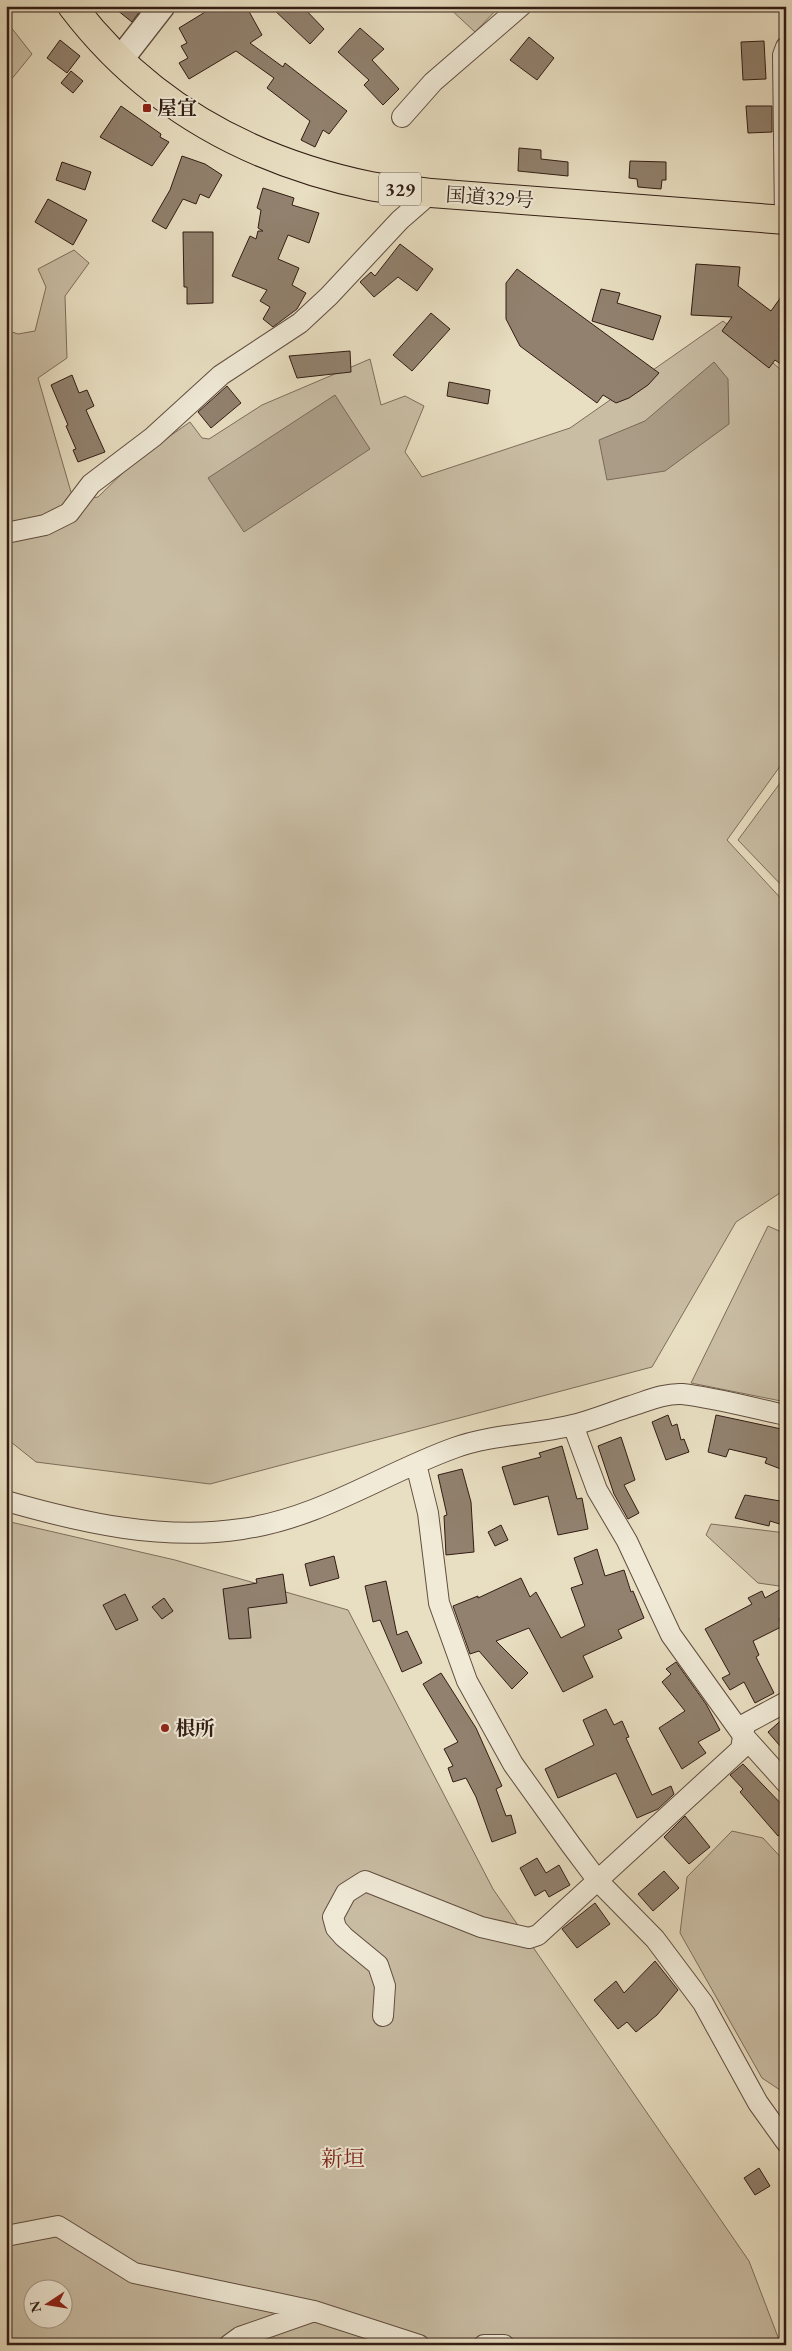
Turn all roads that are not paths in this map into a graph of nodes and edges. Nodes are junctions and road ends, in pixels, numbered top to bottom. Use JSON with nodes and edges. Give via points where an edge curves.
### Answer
{"nodes":[{"id":1,"x":72,"y":6,"type":"edge"},
{"id":2,"x":162,"y":6,"type":"edge"},
{"id":3,"x":521,"y":6,"type":"edge"},
{"id":4,"x":786,"y":47,"type":"edge"},
{"id":5,"x":120,"y":60,"type":"junction"},
{"id":6,"x":402,"y":117,"type":"dead end"},
{"id":7,"x":431,"y":192,"type":"junction"},
{"id":8,"x":785,"y":220,"type":"edge"},
{"id":9,"x":6,"y":532,"type":"edge"},
{"id":10,"x":786,"y":1415,"type":"edge"},
{"id":11,"x":573,"y":1425,"type":"junction"},
{"id":12,"x":416,"y":1464,"type":"junction"},
{"id":13,"x":6,"y":1501,"type":"edge"},
{"id":14,"x":786,"y":1702,"type":"edge"},
{"id":15,"x":742,"y":1734,"type":"junction"},
{"id":16,"x":786,"y":1783,"type":"edge"},
{"id":17,"x":598,"y":1881,"type":"junction"},
{"id":18,"x":383,"y":2016,"type":"dead end"},
{"id":19,"x":786,"y":2142,"type":"edge"},
{"id":20,"x":6,"y":2236,"type":"edge"},
{"id":21,"x":314,"y":2311,"type":"junction"},
{"id":22,"x":230,"y":2345,"type":"edge"},
{"id":23,"x":418,"y":2345,"type":"edge"},
{"id":24,"x":484,"y":2345,"type":"edge"},
{"id":25,"x":504,"y":2345,"type":"edge"}],
"edges":[{"from":1,"to":5,"type":"highway","name":"国道329号","number":"329"},
{"from":2,"to":5,"type":"street"},
{"from":3,"to":6,"type":"street","via":[[433,82]]},
{"from":4,"to":8,"type":"street","via":[[783,55]]},
{"from":5,"to":7,"type":"highway","name":"国道329号","number":"329","via":[[164,98],[214,130],[263,154],[317,173],[372,186]]},
{"from":7,"to":8,"type":"highway","name":"国道329号","number":"329"},
{"from":7,"to":9,"type":"street","via":[[300,323],[221,374],[153,437],[91,484],[69,513],[45,525]]},
{"from":10,"to":11,"type":"street","via":[[681,1394],[658,1397]]},
{"from":11,"to":12,"type":"street","via":[[481,1440]]},
{"from":11,"to":15,"type":"street","via":[[597,1490],[627,1541],[671,1635]]},
{"from":12,"to":13,"type":"street","via":[[336,1503],[290,1519],[242,1530],[138,1530],[87,1523]]},
{"from":12,"to":17,"type":"street","via":[[428,1513],[439,1603],[467,1682],[513,1764]]},
{"from":14,"to":15,"type":"street","via":[[745,1724]]},
{"from":15,"to":16,"type":"street"},
{"from":15,"to":17,"type":"street","via":[[741,1749]]},
{"from":17,"to":18,"type":"street","via":[[538,1935],[528,1938],[481,1927],[365,1881],[346,1893],[333,1916],[336,1928],[344,1937],[378,1965],[385,1986]]},
{"from":17,"to":19,"type":"street","via":[[655,1939],[704,2002],[758,2103]]},
{"from":20,"to":21,"type":"street","via":[[58,2226],[134,2273]]},
{"from":21,"to":22,"type":"street","via":[[240,2337]]},
{"from":21,"to":23,"type":"street"},
{"from":24,"to":25,"type":"street"}]}
